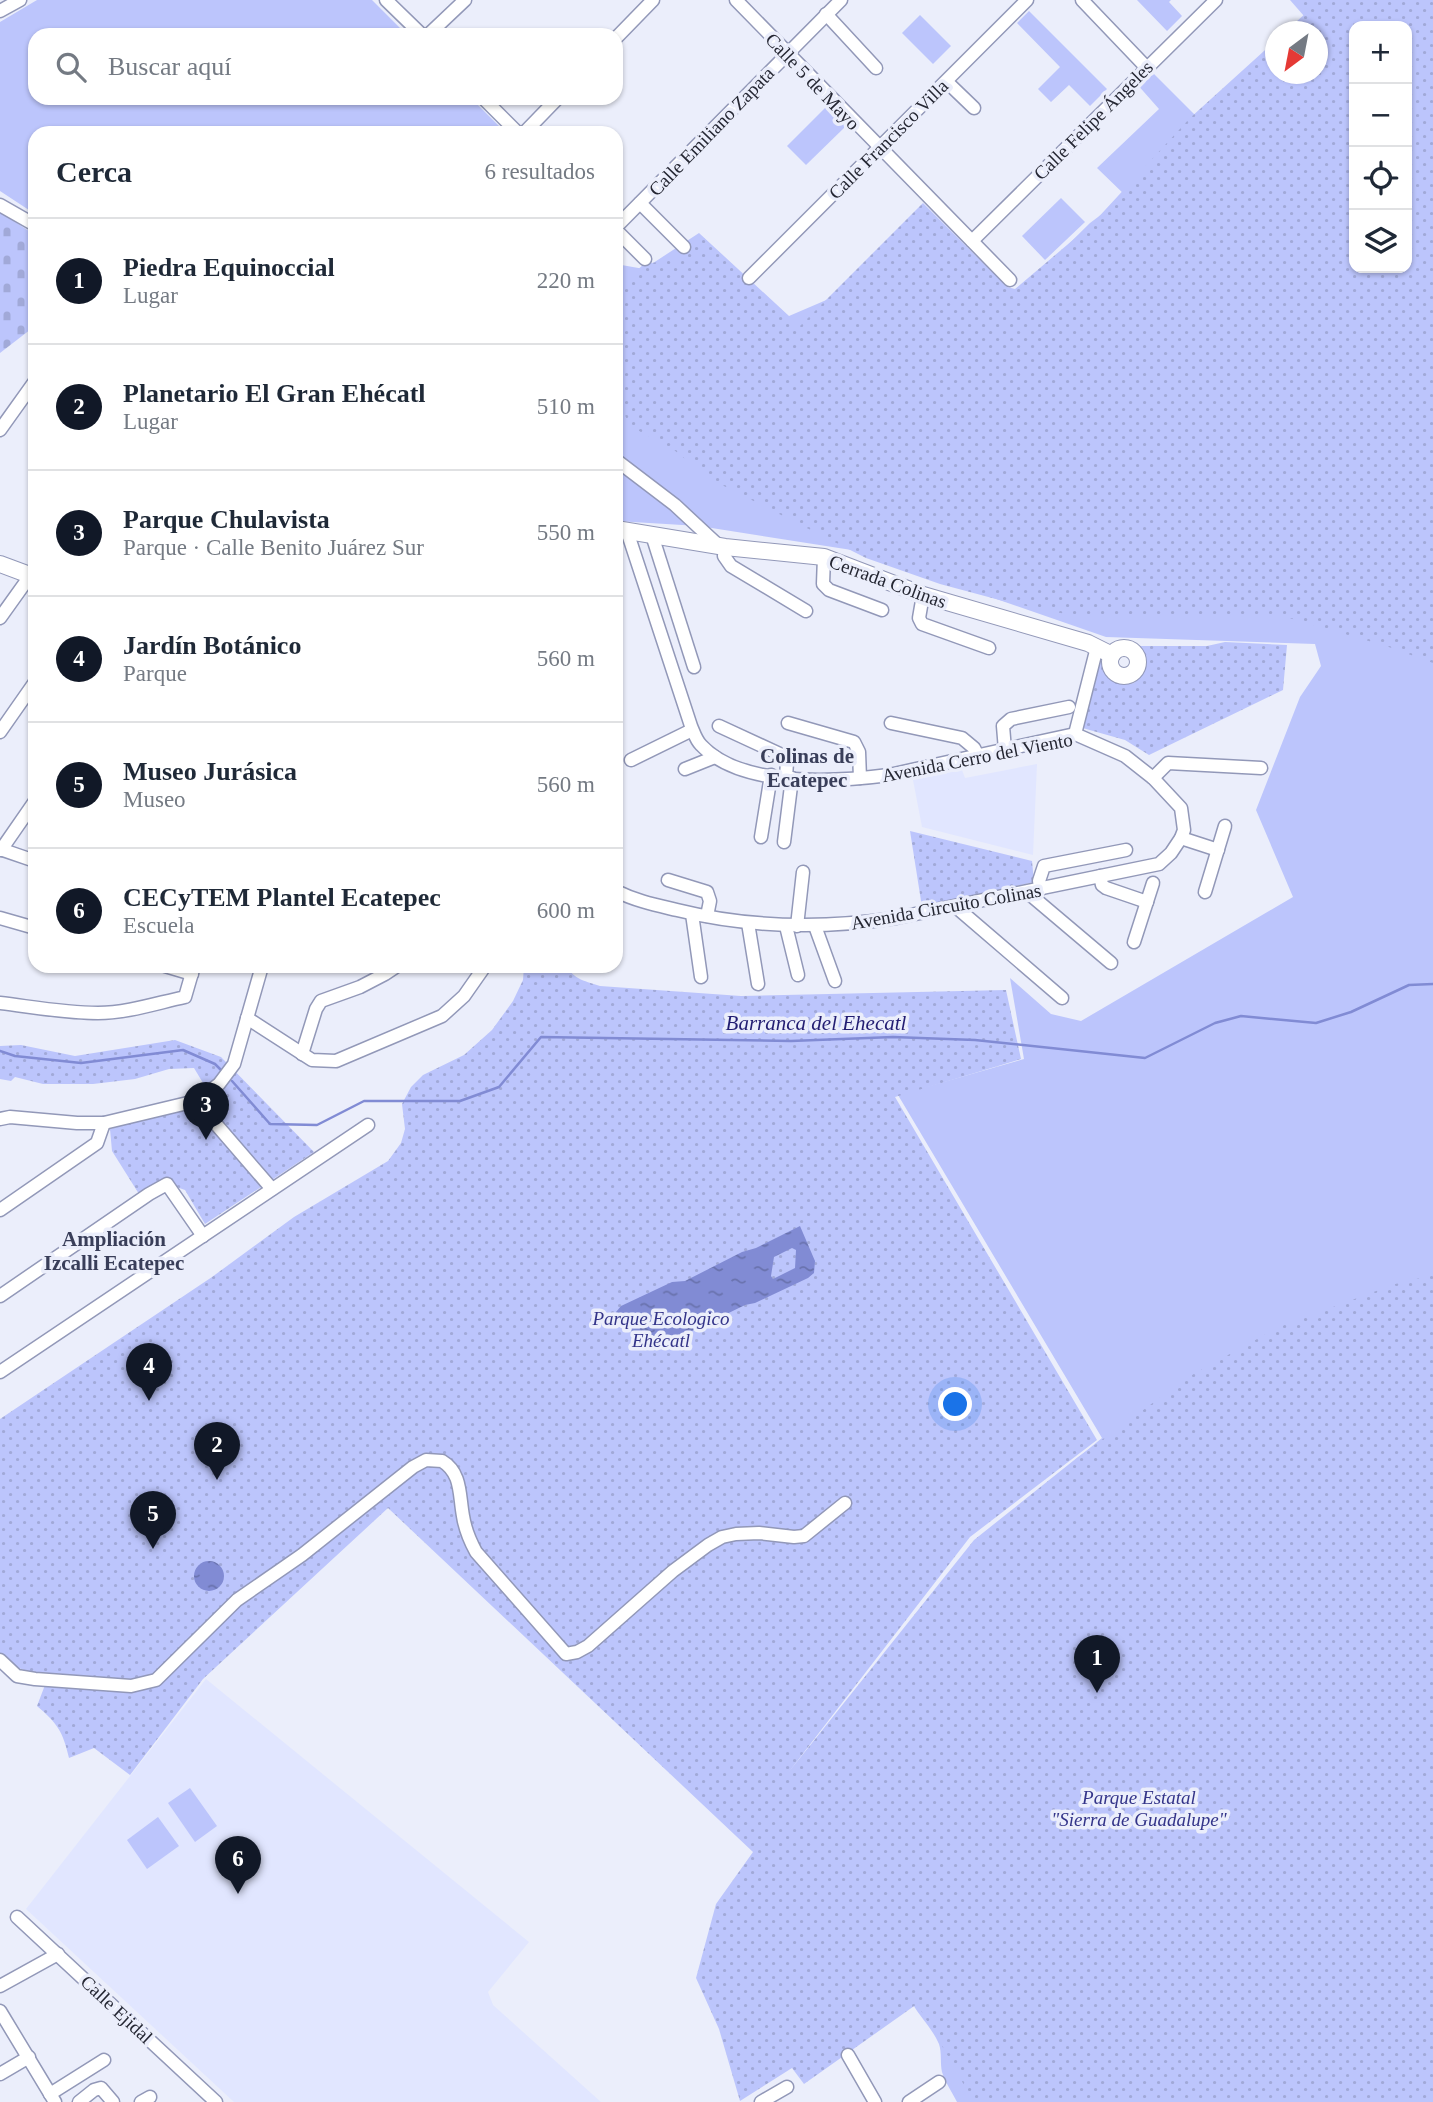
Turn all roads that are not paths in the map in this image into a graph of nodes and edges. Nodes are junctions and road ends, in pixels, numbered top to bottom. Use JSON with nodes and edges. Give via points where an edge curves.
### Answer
{"nodes":[{"id":1,"x":20,"y":0,"type":"edge"},
{"id":2,"x":386,"y":0,"type":"edge"},
{"id":3,"x":465,"y":0,"type":"edge"},
{"id":4,"x":653,"y":0,"type":"edge"},
{"id":5,"x":736,"y":0,"type":"edge"},
{"id":6,"x":841,"y":0,"type":"edge"},
{"id":7,"x":1027,"y":0,"type":"edge"},
{"id":8,"x":1082,"y":0,"type":"edge"},
{"id":9,"x":1216,"y":0,"type":"edge"},
{"id":10,"x":0,"y":11,"type":"edge"},
{"id":11,"x":826,"y":15,"type":"junction"},
{"id":12,"x":415,"y":28,"type":"edge"},
{"id":13,"x":435,"y":28,"type":"edge"},
{"id":14,"x":623,"y":31,"type":"edge"},
{"id":15,"x":786,"y":54,"type":"junction"},
{"id":16,"x":1146,"y":66,"type":"junction"},
{"id":17,"x":876,"y":68,"type":"dead end"},
{"id":18,"x":947,"y":82,"type":"junction"},
{"id":19,"x":490,"y":105,"type":"edge"},
{"id":20,"x":551,"y":105,"type":"edge"},
{"id":21,"x":974,"y":108,"type":"dead end"},
{"id":22,"x":511,"y":126,"type":"edge"},
{"id":23,"x":531,"y":126,"type":"edge"},
{"id":24,"x":879,"y":148,"type":"junction"},
{"id":25,"x":640,"y":202,"type":"junction"},
{"id":26,"x":0,"y":205,"type":"edge"},
{"id":27,"x":623,"y":220,"type":"edge"},
{"id":28,"x":28,"y":221,"type":"edge"},
{"id":29,"x":623,"y":235,"type":"edge"},
{"id":30,"x":972,"y":241,"type":"junction"},
{"id":31,"x":684,"y":247,"type":"dead end"},
{"id":32,"x":645,"y":259,"type":"dead end"},
{"id":33,"x":749,"y":278,"type":"dead end"},
{"id":34,"x":1010,"y":280,"type":"dead end"},
{"id":35,"x":28,"y":391,"type":"edge"},
{"id":36,"x":0,"y":429,"type":"edge"},
{"id":37,"x":623,"y":465,"type":"edge"},
{"id":38,"x":623,"y":530,"type":"edge"},
{"id":39,"x":623,"y":533,"type":"edge"},
{"id":40,"x":652,"y":535,"type":"junction"},
{"id":41,"x":722,"y":546,"type":"junction"},
{"id":42,"x":824,"y":557,"type":"junction"},
{"id":43,"x":0,"y":565,"type":"edge"},
{"id":44,"x":28,"y":574,"type":"edge"},
{"id":45,"x":28,"y":582,"type":"edge"},
{"id":46,"x":923,"y":594,"type":"junction"},
{"id":47,"x":882,"y":610,"type":"dead end"},
{"id":48,"x":806,"y":611,"type":"dead end"},
{"id":49,"x":0,"y":618,"type":"edge"},
{"id":50,"x":1097,"y":647,"type":"junction"},
{"id":51,"x":989,"y":648,"type":"dead end"},
{"id":52,"x":1112,"y":655,"type":"dead end"},
{"id":53,"x":694,"y":667,"type":"dead end"},
{"id":54,"x":28,"y":692,"type":"edge"},
{"id":55,"x":1069,"y":707,"type":"dead end"},
{"id":56,"x":788,"y":723,"type":"dead end"},
{"id":57,"x":891,"y":723,"type":"dead end"},
{"id":58,"x":719,"y":726,"type":"dead end"},
{"id":59,"x":692,"y":730,"type":"junction"},
{"id":60,"x":0,"y":733,"type":"edge"},
{"id":61,"x":1075,"y":734,"type":"junction"},
{"id":62,"x":1005,"y":750,"type":"junction"},
{"id":63,"x":978,"y":756,"type":"junction"},
{"id":64,"x":715,"y":757,"type":"junction"},
{"id":65,"x":631,"y":760,"type":"dead end"},
{"id":66,"x":1261,"y":768,"type":"dead end"},
{"id":67,"x":685,"y":769,"type":"dead end"},
{"id":68,"x":771,"y":775,"type":"junction"},
{"id":69,"x":789,"y":777,"type":"junction"},
{"id":70,"x":860,"y":778,"type":"junction"},
{"id":71,"x":1153,"y":778,"type":"junction"},
{"id":72,"x":28,"y":812,"type":"edge"},
{"id":73,"x":1225,"y":826,"type":"dead end"},
{"id":74,"x":761,"y":837,"type":"dead end"},
{"id":75,"x":1181,"y":838,"type":"junction"},
{"id":76,"x":784,"y":842,"type":"dead end"},
{"id":77,"x":1,"y":850,"type":"edge"},
{"id":78,"x":1126,"y":850,"type":"dead end"},
{"id":79,"x":1217,"y":850,"type":"junction"},
{"id":80,"x":28,"y":859,"type":"edge"},
{"id":81,"x":803,"y":872,"type":"dead end"},
{"id":82,"x":1100,"y":876,"type":"junction"},
{"id":83,"x":668,"y":880,"type":"dead end"},
{"id":84,"x":1153,"y":883,"type":"dead end"},
{"id":85,"x":1041,"y":889,"type":"junction"},
{"id":86,"x":1027,"y":892,"type":"junction"},
{"id":87,"x":1205,"y":892,"type":"dead end"},
{"id":88,"x":623,"y":897,"type":"edge"},
{"id":89,"x":1147,"y":902,"type":"junction"},
{"id":90,"x":956,"y":907,"type":"junction"},
{"id":91,"x":692,"y":914,"type":"junction"},
{"id":92,"x":707,"y":916,"type":"junction"},
{"id":93,"x":0,"y":918,"type":"edge"},
{"id":94,"x":748,"y":923,"type":"junction"},
{"id":95,"x":28,"y":926,"type":"edge"},
{"id":96,"x":791,"y":926,"type":"junction"},
{"id":97,"x":815,"y":926,"type":"junction"},
{"id":98,"x":1134,"y":942,"type":"dead end"},
{"id":99,"x":1111,"y":963,"type":"dead end"},
{"id":100,"x":192,"y":973,"type":"edge"},
{"id":101,"x":260,"y":973,"type":"edge"},
{"id":102,"x":388,"y":973,"type":"edge"},
{"id":103,"x":480,"y":973,"type":"edge"},
{"id":104,"x":798,"y":975,"type":"dead end"},
{"id":105,"x":701,"y":977,"type":"dead end"},
{"id":106,"x":835,"y":981,"type":"dead end"},
{"id":107,"x":758,"y":984,"type":"dead end"},
{"id":108,"x":1062,"y":998,"type":"dead end"},
{"id":109,"x":0,"y":1003,"type":"edge"},
{"id":110,"x":247,"y":1018,"type":"junction"},
{"id":111,"x":302,"y":1054,"type":"junction"},
{"id":112,"x":196,"y":1101,"type":"junction"},
{"id":113,"x":0,"y":1119,"type":"edge"},
{"id":114,"x":104,"y":1123,"type":"junction"},
{"id":115,"x":368,"y":1125,"type":"dead end"},
{"id":116,"x":272,"y":1189,"type":"junction"},
{"id":117,"x":0,"y":1210,"type":"edge"},
{"id":118,"x":203,"y":1236,"type":"junction"},
{"id":119,"x":0,"y":1296,"type":"edge"},
{"id":120,"x":0,"y":1372,"type":"edge"},
{"id":121,"x":845,"y":1503,"type":"dead end"},
{"id":122,"x":0,"y":1660,"type":"edge"},
{"id":123,"x":17,"y":1917,"type":"dead end"},
{"id":124,"x":58,"y":1954,"type":"junction"},
{"id":125,"x":0,"y":1986,"type":"edge"},
{"id":126,"x":0,"y":2011,"type":"edge"},
{"id":127,"x":848,"y":2055,"type":"dead end"},
{"id":128,"x":29,"y":2057,"type":"junction"},
{"id":129,"x":104,"y":2060,"type":"dead end"},
{"id":130,"x":0,"y":2074,"type":"edge"},
{"id":131,"x":939,"y":2082,"type":"dead end"},
{"id":132,"x":787,"y":2087,"type":"dead end"},
{"id":133,"x":52,"y":2098,"type":"edge"},
{"id":134,"x":79,"y":2102,"type":"edge"},
{"id":135,"x":113,"y":2102,"type":"edge"},
{"id":136,"x":216,"y":2102,"type":"edge"},
{"id":137,"x":761,"y":2102,"type":"edge"},
{"id":138,"x":875,"y":2102,"type":"edge"},
{"id":139,"x":909,"y":2102,"type":"edge"}],
"edges":[{"from":1,"to":10,"type":"street"},
{"from":2,"to":12,"type":"street"},
{"from":3,"to":13,"type":"street"},
{"from":4,"to":14,"type":"street"},
{"from":5,"to":15,"type":"street","name":"Calle 5 de Mayo"},
{"from":6,"to":11,"type":"street","name":"Calle Emiliano Zapata"},
{"from":7,"to":18,"type":"street","name":"Calle Francisco Villa"},
{"from":8,"to":16,"type":"street"},
{"from":9,"to":16,"type":"street","name":"Calle Felipe Ángeles"},
{"from":11,"to":15,"type":"street","name":"Calle Emiliano Zapata"},
{"from":11,"to":17,"type":"street"},
{"from":15,"to":24,"type":"street","name":"Calle 5 de Mayo"},
{"from":15,"to":25,"type":"street","name":"Calle Emiliano Zapata"},
{"from":16,"to":30,"type":"street","name":"Calle Felipe Ángeles"},
{"from":18,"to":21,"type":"street"},
{"from":18,"to":24,"type":"street","name":"Calle Francisco Villa"},
{"from":19,"to":22,"type":"street"},
{"from":20,"to":23,"type":"street"},
{"from":24,"to":30,"type":"street","name":"Calle 5 de Mayo"},
{"from":24,"to":33,"type":"street","name":"Calle Francisco Villa"},
{"from":25,"to":27,"type":"street","name":"Calle Emiliano Zapata"},
{"from":25,"to":31,"type":"street","name":"Calle Emiliano Zapata"},
{"from":26,"to":28,"type":"street"},
{"from":29,"to":32,"type":"street"},
{"from":30,"to":34,"type":"street","name":"Calle 5 de Mayo"},
{"from":35,"to":36,"type":"street"},
{"from":37,"to":41,"type":"street"},
{"from":38,"to":40,"type":"main road","name":"Cerrada Colinas"},
{"from":39,"to":59,"type":"street","name":"Avenida Cerro del Viento"},
{"from":40,"to":41,"type":"main road","name":"Cerrada Colinas"},
{"from":40,"to":53,"type":"street"},
{"from":41,"to":42,"type":"main road","name":"Cerrada Colinas"},
{"from":41,"to":48,"type":"street","via":[[731,566]]},
{"from":42,"to":46,"type":"main road","name":"Cerrada Colinas"},
{"from":42,"to":47,"type":"street","via":[[821,575],[829,590]]},
{"from":43,"to":44,"type":"main road"},
{"from":45,"to":49,"type":"street"},
{"from":46,"to":50,"type":"main road","name":"Cerrada Colinas"},
{"from":46,"to":51,"type":"street","via":[[922,624]]},
{"from":50,"to":52,"type":"main road","name":"Cerrada Colinas"},
{"from":50,"to":61,"type":"street"},
{"from":54,"to":60,"type":"street"},
{"from":55,"to":62,"type":"street","via":[[1011,719],[1003,726]]},
{"from":56,"to":70,"type":"street","via":[[854,742]]},
{"from":57,"to":63,"type":"street","via":[[962,738]]},
{"from":58,"to":69,"type":"street","via":[[784,757]]},
{"from":59,"to":64,"type":"street","name":"Avenida Cerro del Viento","via":[[699,744]]},
{"from":59,"to":65,"type":"street"},
{"from":61,"to":62,"type":"street","name":"Avenida Cerro del Viento"},
{"from":61,"to":71,"type":"street","name":"Avenida Cerro del Viento","via":[[1125,756]]},
{"from":62,"to":63,"type":"street","name":"Avenida Cerro del Viento"},
{"from":63,"to":70,"type":"street","name":"Avenida Cerro del Viento"},
{"from":64,"to":67,"type":"street"},
{"from":64,"to":68,"type":"street","name":"Avenida Cerro del Viento","via":[[738,769]]},
{"from":66,"to":71,"type":"street","via":[[1168,763]]},
{"from":68,"to":69,"type":"street","name":"Avenida Cerro del Viento"},
{"from":68,"to":74,"type":"street"},
{"from":69,"to":70,"type":"street","name":"Avenida Cerro del Viento"},
{"from":69,"to":76,"type":"street"},
{"from":71,"to":75,"type":"street","name":"Avenida Cerro del Viento","via":[[1181,807]]},
{"from":72,"to":77,"type":"street"},
{"from":73,"to":79,"type":"street"},
{"from":75,"to":79,"type":"street"},
{"from":75,"to":82,"type":"street","name":"Avenida Circuito Colinas","via":[[1159,864]]},
{"from":77,"to":80,"type":"street"},
{"from":78,"to":85,"type":"street","via":[[1044,866],[1038,881]]},
{"from":79,"to":87,"type":"street"},
{"from":81,"to":96,"type":"street"},
{"from":82,"to":85,"type":"street","name":"Avenida Circuito Colinas"},
{"from":82,"to":89,"type":"street","via":[[1106,888]]},
{"from":83,"to":92,"type":"street","via":[[707,892]]},
{"from":84,"to":89,"type":"street"},
{"from":85,"to":86,"type":"street","name":"Avenida Circuito Colinas"},
{"from":86,"to":90,"type":"street","name":"Avenida Circuito Colinas"},
{"from":86,"to":99,"type":"street"},
{"from":88,"to":91,"type":"street","name":"Avenida Circuito Colinas"},
{"from":89,"to":98,"type":"street"},
{"from":90,"to":97,"type":"street","name":"Avenida Circuito Colinas","via":[[864,923]]},
{"from":90,"to":108,"type":"street"},
{"from":91,"to":92,"type":"street","name":"Avenida Circuito Colinas"},
{"from":91,"to":105,"type":"street"},
{"from":92,"to":94,"type":"street","name":"Avenida Circuito Colinas"},
{"from":93,"to":95,"type":"street"},
{"from":94,"to":96,"type":"street","name":"Avenida Circuito Colinas"},
{"from":94,"to":107,"type":"street"},
{"from":96,"to":97,"type":"street","name":"Avenida Circuito Colinas"},
{"from":96,"to":104,"type":"street"},
{"from":97,"to":106,"type":"street"},
{"from":100,"to":109,"type":"street","via":[[185,997],[121,1011],[73,1012]]},
{"from":101,"to":110,"type":"street"},
{"from":102,"to":111,"type":"street","via":[[321,1001]]},
{"from":103,"to":111,"type":"street","via":[[442,1016],[337,1061],[312,1060]]},
{"from":110,"to":111,"type":"street"},
{"from":110,"to":112,"type":"street","via":[[233,1064],[219,1084]]},
{"from":112,"to":114,"type":"street"},
{"from":112,"to":116,"type":"street"},
{"from":113,"to":114,"type":"street"},
{"from":114,"to":117,"type":"street","via":[[97,1143]]},
{"from":115,"to":116,"type":"street"},
{"from":116,"to":118,"type":"street"},
{"from":118,"to":119,"type":"street","via":[[167,1184]]},
{"from":118,"to":120,"type":"street"},
{"from":121,"to":122,"type":"street","via":[[804,1536],[736,1534],[715,1541],[588,1646],[566,1654],[476,1552],[468,1537],[455,1474],[442,1461],[426,1460],[237,1600],[156,1680],[131,1686],[35,1679],[18,1676]]},
{"from":123,"to":124,"type":"street","name":"Calle Ejidal"},
{"from":124,"to":125,"type":"street"},
{"from":124,"to":136,"type":"street","name":"Calle Ejidal"},
{"from":126,"to":128,"type":"street"},
{"from":127,"to":138,"type":"street"},
{"from":128,"to":130,"type":"street"},
{"from":128,"to":133,"type":"street"},
{"from":129,"to":133,"type":"street"},
{"from":131,"to":139,"type":"street"},
{"from":132,"to":137,"type":"street"},
{"from":134,"to":135,"type":"street","via":[[101,2088]]}]}
